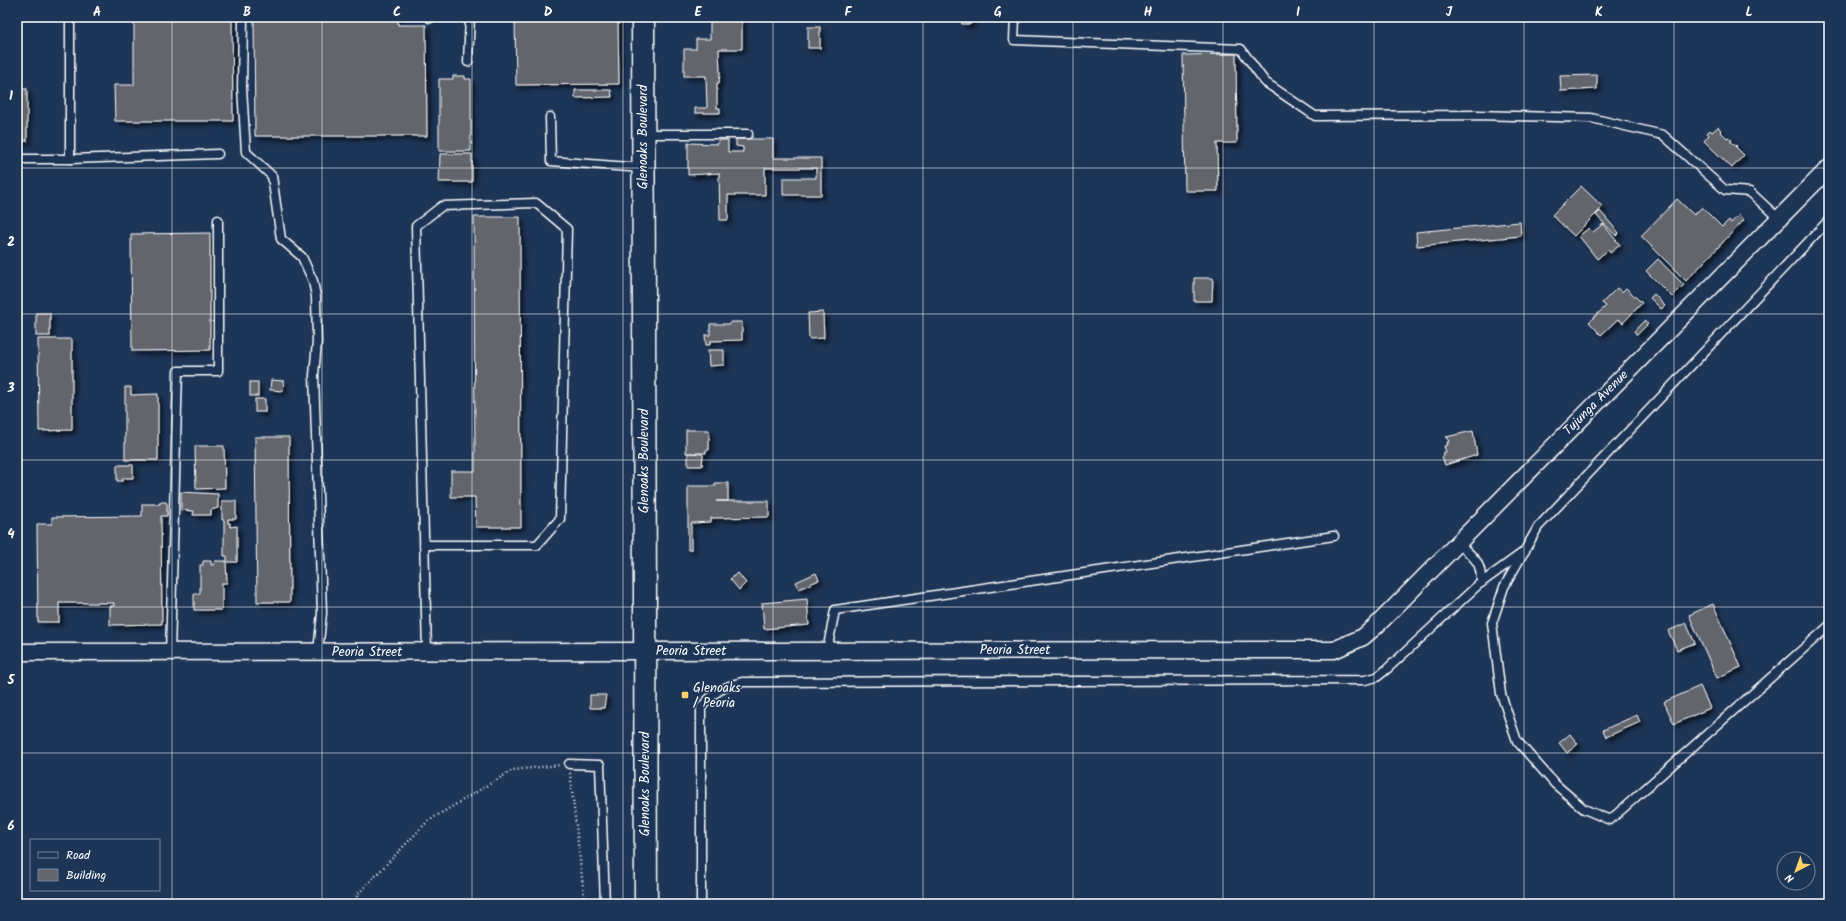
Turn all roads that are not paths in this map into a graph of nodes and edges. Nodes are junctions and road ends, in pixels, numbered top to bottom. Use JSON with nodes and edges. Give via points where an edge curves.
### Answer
{"nodes":[{"id":1,"x":70,"y":17,"type":"edge"},
{"id":2,"x":243,"y":17,"type":"edge"},
{"id":3,"x":470,"y":17,"type":"edge"},
{"id":4,"x":643,"y":17,"type":"edge"},
{"id":5,"x":1015,"y":17,"type":"edge"},
{"id":6,"x":468,"y":62,"type":"dead end"},
{"id":7,"x":550,"y":117,"type":"dead end"},
{"id":8,"x":643,"y":134,"type":"junction"},
{"id":9,"x":748,"y":134,"type":"dead end"},
{"id":10,"x":218,"y":154,"type":"dead end"},
{"id":11,"x":70,"y":159,"type":"junction"},
{"id":12,"x":17,"y":160,"type":"edge"},
{"id":13,"x":643,"y":168,"type":"junction"},
{"id":14,"x":1829,"y":168,"type":"edge"},
{"id":15,"x":1779,"y":219,"type":"junction"},
{"id":16,"x":218,"y":220,"type":"dead end"},
{"id":17,"x":1829,"y":220,"type":"edge"},
{"id":18,"x":1334,"y":536,"type":"dead end"},
{"id":19,"x":1458,"y":543,"type":"junction"},
{"id":20,"x":424,"y":546,"type":"junction"},
{"id":21,"x":1525,"y":552,"type":"junction"},
{"id":22,"x":1481,"y":583,"type":"junction"},
{"id":23,"x":1829,"y":626,"type":"edge"},
{"id":24,"x":1363,"y":637,"type":"joint"},
{"id":25,"x":644,"y":651,"type":"junction"},
{"id":26,"x":827,"y":651,"type":"junction"},
{"id":27,"x":17,"y":652,"type":"edge"},
{"id":28,"x":318,"y":652,"type":"junction"},
{"id":29,"x":427,"y":652,"type":"junction"},
{"id":30,"x":170,"y":653,"type":"junction"},
{"id":31,"x":569,"y":764,"type":"road end"},
{"id":32,"x":605,"y":904,"type":"edge"},
{"id":33,"x":646,"y":904,"type":"edge"},
{"id":34,"x":701,"y":904,"type":"edge"}],
"edges":[{"from":1,"to":11,"type":"lane"},
{"from":2,"to":28,"type":"lane","via":[[242,88],[246,152],[272,176],[281,239],[302,257],[313,281],[316,297],[317,342],[314,375],[322,613]]},
{"from":3,"to":6,"type":"lane"},
{"from":4,"to":8,"type":"main road","name":"Glenoaks Boulevard"},
{"from":5,"to":15,"type":"lane","via":[[1014,40],[1241,49],[1265,82],[1315,116],[1478,115],[1591,118],[1663,135],[1724,190],[1750,192]]},
{"from":7,"to":13,"type":"lane","via":[[551,161]]},
{"from":8,"to":9,"type":"lane"},
{"from":8,"to":13,"type":"main road","name":"Glenoaks Boulevard"},
{"from":10,"to":11,"type":"lane"},
{"from":11,"to":12,"type":"lane"},
{"from":13,"to":25,"type":"main road","name":"Glenoaks Boulevard"},
{"from":14,"to":15,"type":"street","name":"Tujunga Avenue"},
{"from":15,"to":19,"type":"street","name":"Tujunga Avenue"},
{"from":16,"to":30,"type":"lane","via":[[218,371],[178,371]]},
{"from":17,"to":21,"type":"lane","via":[[1538,528]]},
{"from":18,"to":26,"type":"lane","via":[[835,610]]},
{"from":19,"to":22,"type":"lane","via":[[1475,559],[1482,570]]},
{"from":19,"to":24,"type":"street","name":"Tujunga Avenue"},
{"from":20,"to":20,"type":"lane","via":[[537,545],[560,519],[567,229],[536,203],[442,206],[416,226]]},
{"from":20,"to":29,"type":"lane"},
{"from":21,"to":22,"type":"lane"},
{"from":21,"to":23,"type":"lane","via":[[1504,587],[1492,623],[1501,694],[1517,741],[1555,784],[1578,804],[1610,820]]},
{"from":22,"to":34,"type":"lane","via":[[1387,669],[1377,677],[1365,680],[742,682],[725,686],[710,696],[701,708]]},
{"from":24,"to":26,"type":"street","name":"Peoria Street","via":[[1334,650]]},
{"from":25,"to":26,"type":"street","name":"Peoria Street"},
{"from":25,"to":29,"type":"street","name":"Peoria Street"},
{"from":25,"to":33,"type":"main road","name":"Glenoaks Boulevard"},
{"from":27,"to":30,"type":"street","name":"Peoria Street"},
{"from":28,"to":29,"type":"street","name":"Peoria Street"},
{"from":28,"to":30,"type":"street","name":"Peoria Street"},
{"from":31,"to":32,"type":"lane","via":[[600,765]]}]}
